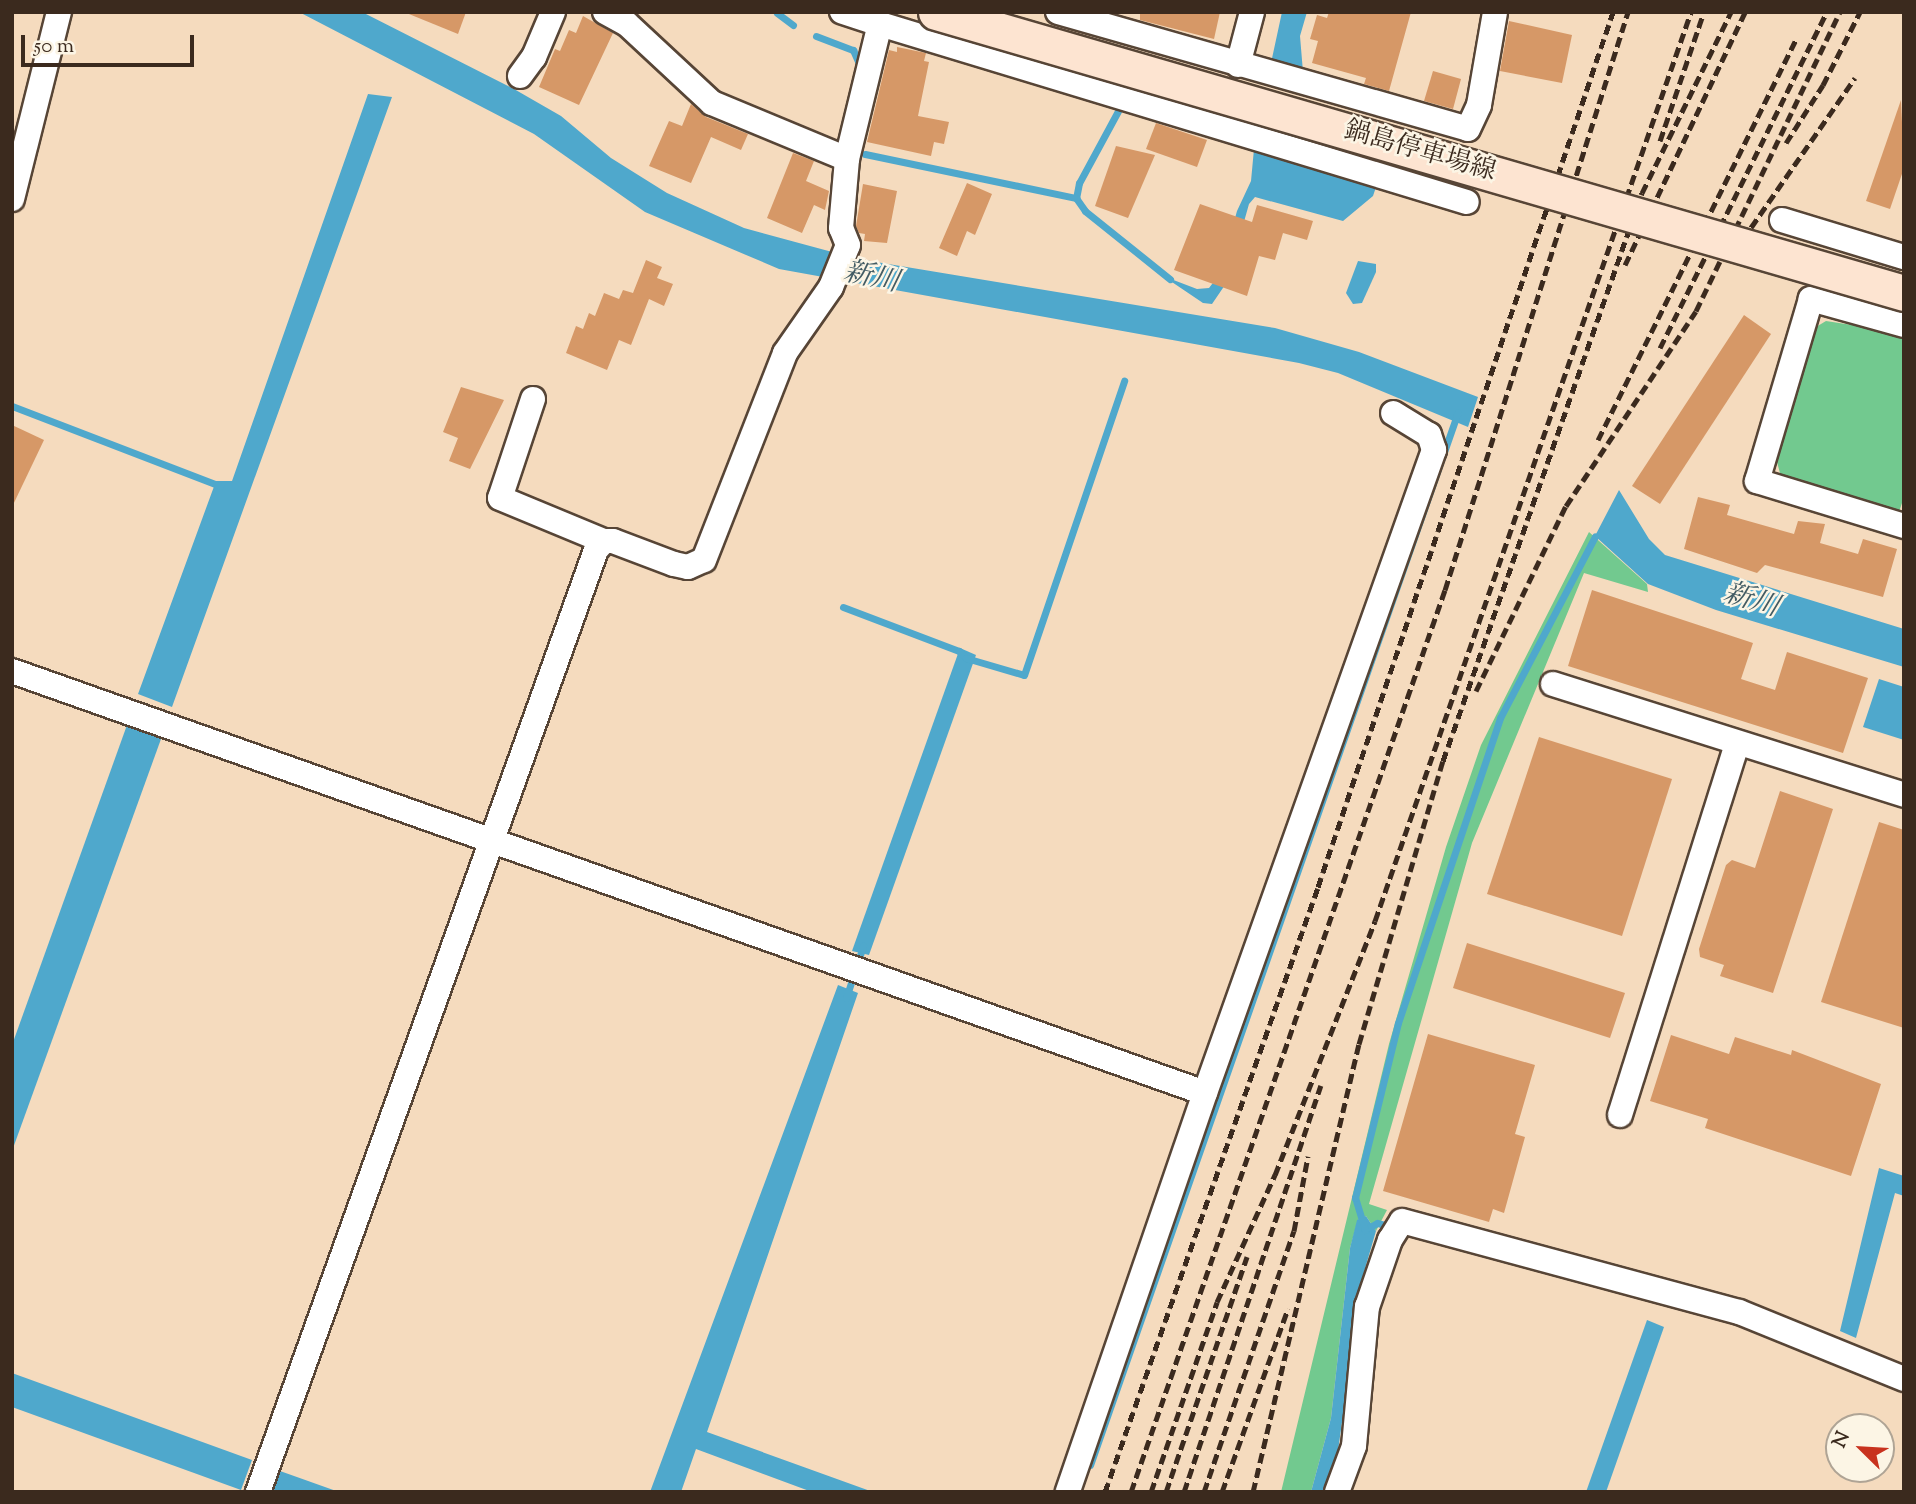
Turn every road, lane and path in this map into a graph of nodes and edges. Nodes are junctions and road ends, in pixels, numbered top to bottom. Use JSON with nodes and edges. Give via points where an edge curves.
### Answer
{"nodes":[{"id":1,"x":60,"y":12,"type":"edge"},
{"id":2,"x":552,"y":12,"type":"edge"},
{"id":3,"x":605,"y":12,"type":"edge"},
{"id":4,"x":842,"y":12,"type":"edge"},
{"id":5,"x":936,"y":12,"type":"edge"},
{"id":6,"x":1058,"y":12,"type":"edge"},
{"id":7,"x":1252,"y":12,"type":"edge"},
{"id":8,"x":1495,"y":12,"type":"edge"},
{"id":9,"x":880,"y":24,"type":"junction"},
{"id":10,"x":1238,"y":65,"type":"junction"},
{"id":11,"x":520,"y":76,"type":"dead end"},
{"id":12,"x":847,"y":159,"type":"junction"},
{"id":13,"x":12,"y":199,"type":"edge"},
{"id":14,"x":1467,"y":202,"type":"dead end"},
{"id":15,"x":1782,"y":220,"type":"dead end"},
{"id":16,"x":1904,"y":257,"type":"edge"},
{"id":17,"x":1904,"y":293,"type":"edge"},
{"id":18,"x":1904,"y":325,"type":"edge"},
{"id":19,"x":533,"y":399,"type":"dead end"},
{"id":20,"x":1393,"y":413,"type":"dead end"},
{"id":21,"x":1904,"y":526,"type":"edge"},
{"id":22,"x":604,"y":541,"type":"junction"},
{"id":23,"x":12,"y":671,"type":"edge"},
{"id":24,"x":1553,"y":684,"type":"dead end"},
{"id":25,"x":1737,"y":744,"type":"junction"},
{"id":26,"x":1904,"y":795,"type":"edge"},
{"id":27,"x":493,"y":840,"type":"junction"},
{"id":28,"x":1205,"y":1093,"type":"junction"},
{"id":29,"x":1620,"y":1115,"type":"dead end"},
{"id":30,"x":1904,"y":1379,"type":"edge"},
{"id":31,"x":258,"y":1492,"type":"edge"},
{"id":32,"x":1068,"y":1492,"type":"edge"},
{"id":33,"x":1337,"y":1492,"type":"edge"}],
"edges":[{"from":1,"to":13,"type":"street"},
{"from":2,"to":11,"type":"street","via":[[534,57]]},
{"from":3,"to":12,"type":"street","via":[[627,24],[712,103]]},
{"from":4,"to":9,"type":"street"},
{"from":5,"to":17,"type":"main road","name":"鍋島停車場線","bridge":true},
{"from":6,"to":10,"type":"street"},
{"from":7,"to":10,"type":"street"},
{"from":8,"to":10,"type":"street","via":[[1479,105],[1468,129]]},
{"from":9,"to":12,"type":"street","via":[[858,130]]},
{"from":9,"to":14,"type":"street"},
{"from":12,"to":22,"type":"street","via":[[841,228],[848,245],[831,287],[785,353],[704,560],[688,566],[674,564]]},
{"from":15,"to":16,"type":"street"},
{"from":18,"to":21,"type":"street","via":[[1811,299],[1757,481]]},
{"from":19,"to":22,"type":"street","via":[[500,498]]},
{"from":20,"to":28,"type":"street","via":[[1429,435],[1434,450]]},
{"from":22,"to":27,"type":"street","via":[[596,550]]},
{"from":23,"to":27,"type":"street"},
{"from":24,"to":25,"type":"street"},
{"from":25,"to":26,"type":"street"},
{"from":25,"to":29,"type":"street"},
{"from":27,"to":28,"type":"street"},
{"from":27,"to":31,"type":"street"},
{"from":28,"to":32,"type":"street"},
{"from":30,"to":33,"type":"street","via":[[1739,1312],[1396,1231],[1367,1307],[1354,1446]]}]}
